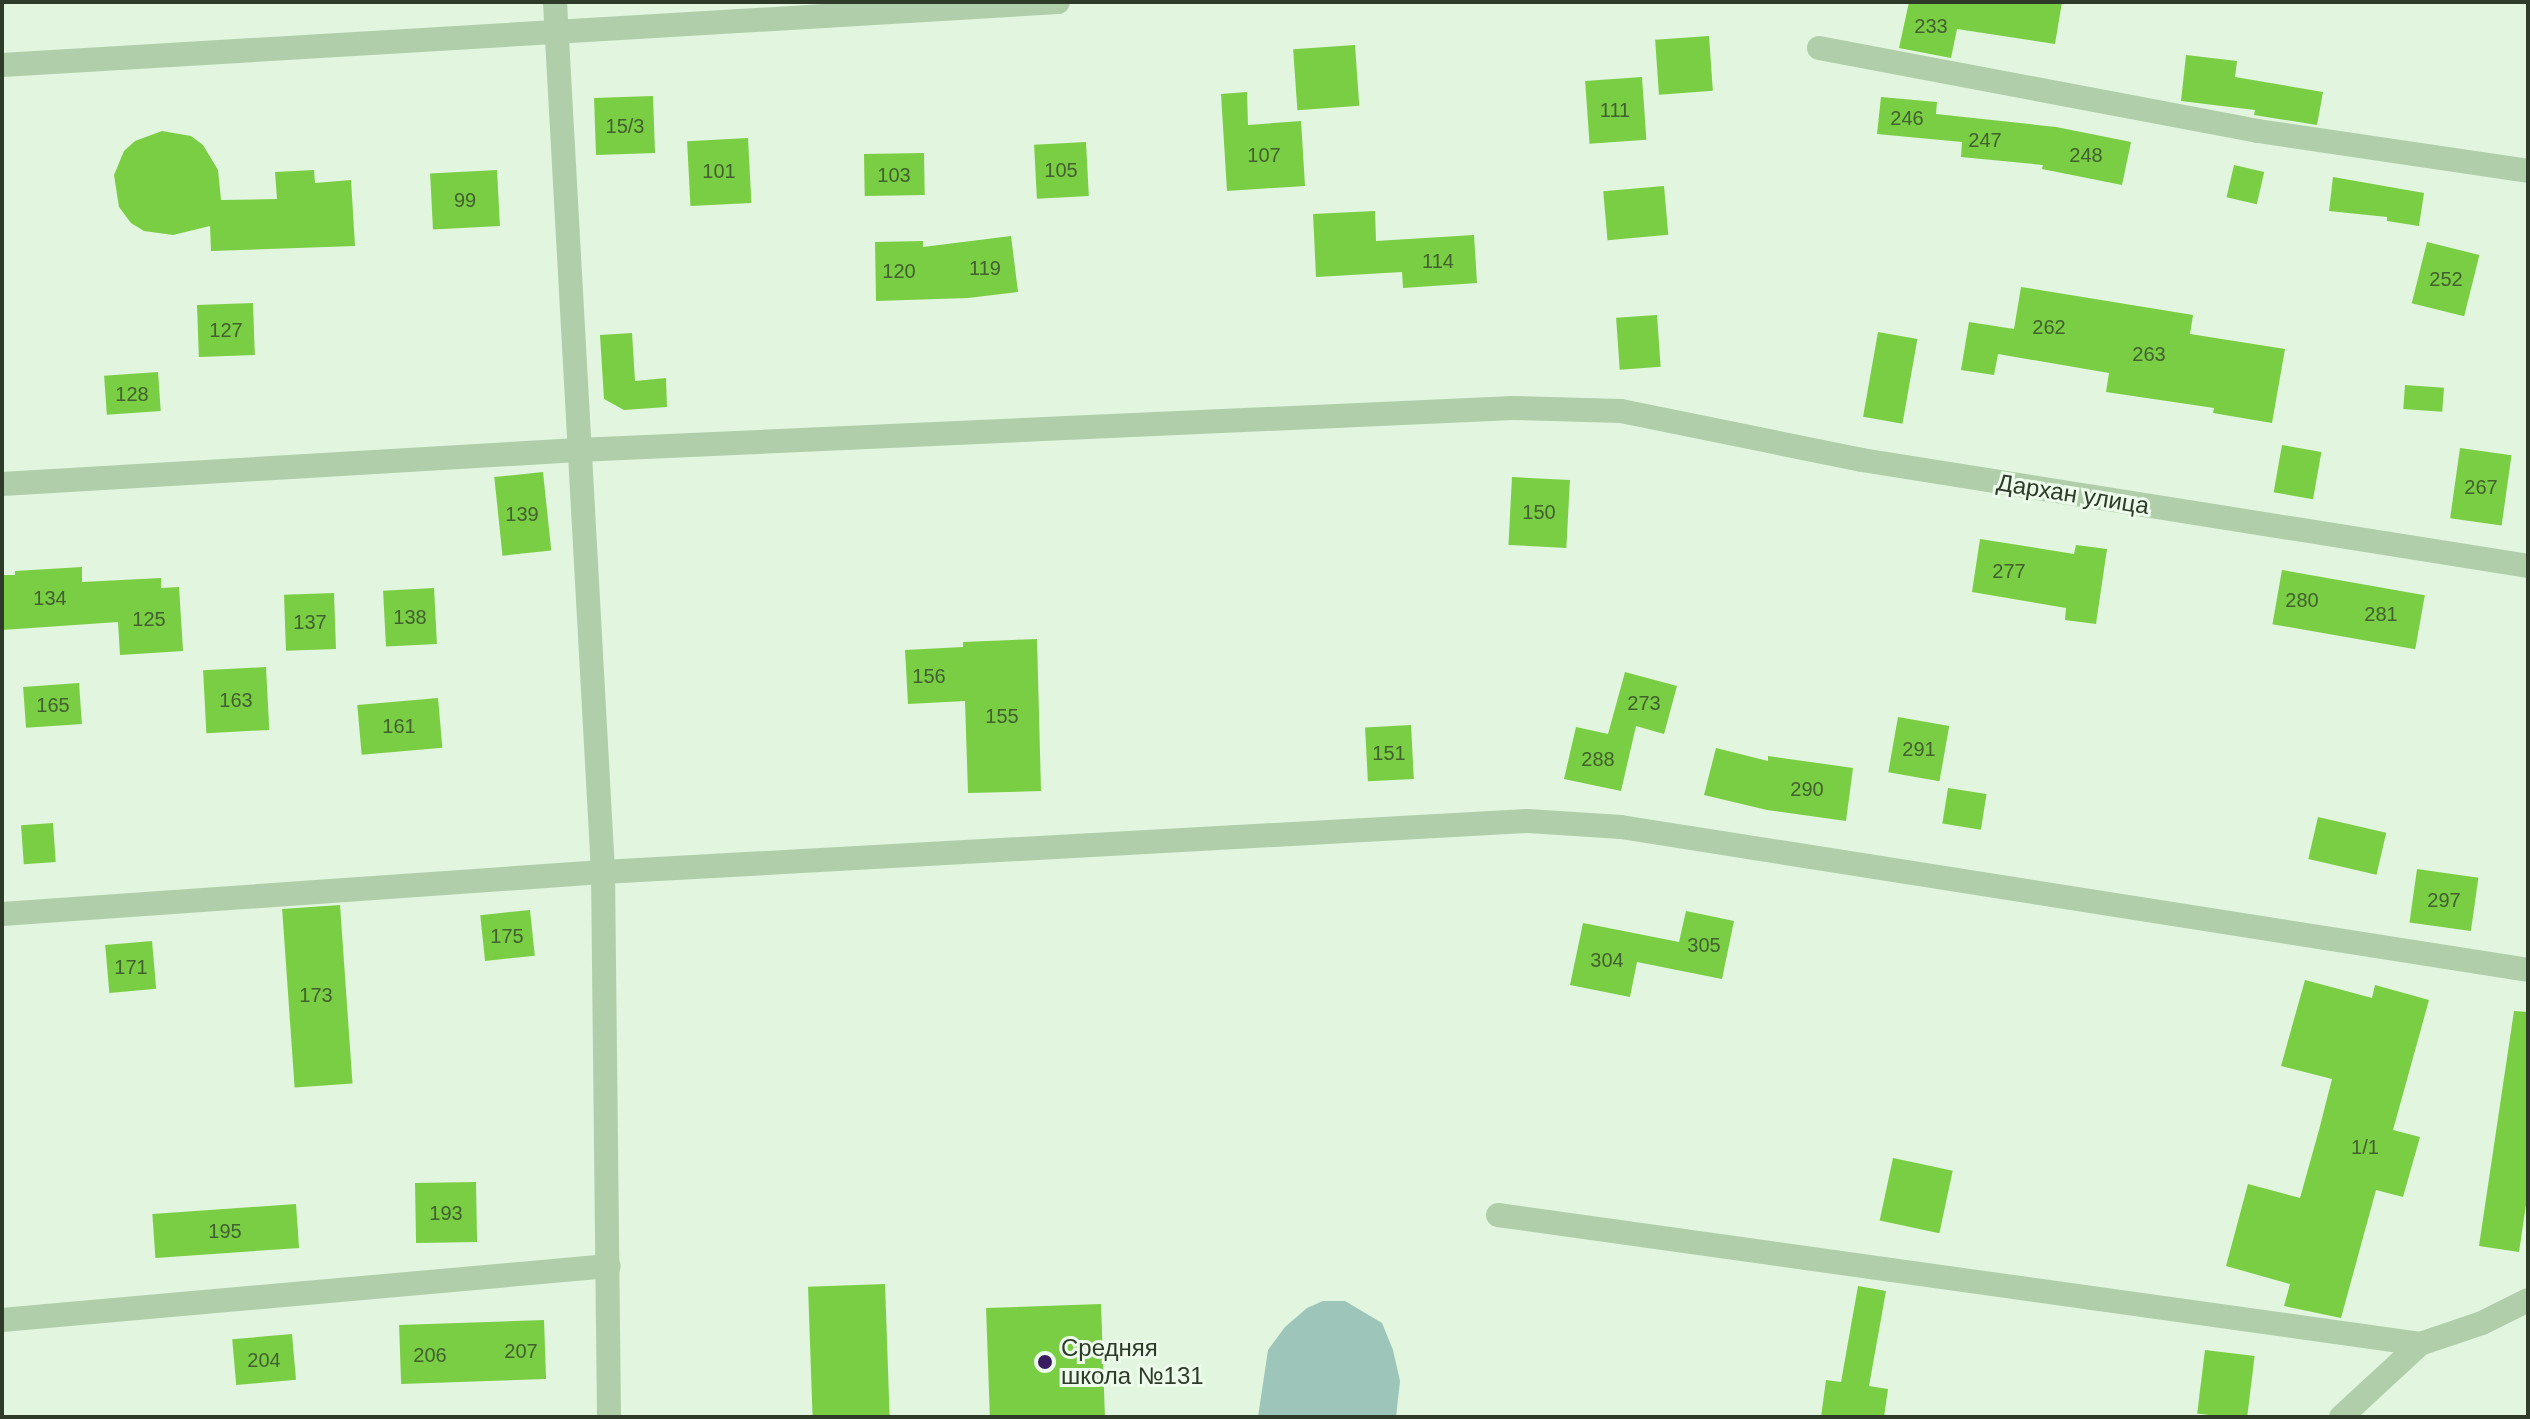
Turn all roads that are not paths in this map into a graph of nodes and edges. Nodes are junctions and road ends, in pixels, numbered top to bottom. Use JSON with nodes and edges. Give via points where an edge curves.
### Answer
{"nodes":[{"id":1,"x":555,"y":2,"type":"edge"},
{"id":2,"x":1058,"y":2,"type":"edge"},
{"id":3,"x":556,"y":32,"type":"junction"},
{"id":4,"x":1819,"y":48,"type":"dead end"},
{"id":5,"x":2,"y":65,"type":"edge"},
{"id":6,"x":2528,"y":171,"type":"edge"},
{"id":7,"x":578,"y":450,"type":"junction"},
{"id":8,"x":2,"y":484,"type":"edge"},
{"id":9,"x":2528,"y":566,"type":"edge"},
{"id":10,"x":603,"y":872,"type":"junction"},
{"id":11,"x":2,"y":914,"type":"edge"},
{"id":12,"x":2528,"y":970,"type":"edge"},
{"id":13,"x":1498,"y":1215,"type":"dead end"},
{"id":14,"x":609,"y":1266,"type":"junction"},
{"id":15,"x":2528,"y":1300,"type":"edge"},
{"id":16,"x":2,"y":1320,"type":"edge"},
{"id":17,"x":2420,"y":1344,"type":"junction"},
{"id":18,"x":609,"y":1417,"type":"edge"},
{"id":19,"x":2341,"y":1417,"type":"edge"}],
"edges":[{"from":1,"to":3,"type":"street"},
{"from":2,"to":3,"type":"street"},
{"from":3,"to":5,"type":"street"},
{"from":3,"to":7,"type":"street"},
{"from":4,"to":6,"type":"street","via":[[2258,131]]},
{"from":7,"to":8,"type":"street","name":"Дархан улица"},
{"from":7,"to":9,"type":"street","name":"Дархан улица","via":[[1513,408],[1621,411],[1862,460]]},
{"from":7,"to":10,"type":"street"},
{"from":10,"to":11,"type":"street"},
{"from":10,"to":12,"type":"street","via":[[1528,821],[1621,827]]},
{"from":10,"to":14,"type":"street"},
{"from":13,"to":17,"type":"street"},
{"from":14,"to":16,"type":"street"},
{"from":14,"to":18,"type":"street"},
{"from":15,"to":17,"type":"street"},
{"from":17,"to":19,"type":"street"}]}
